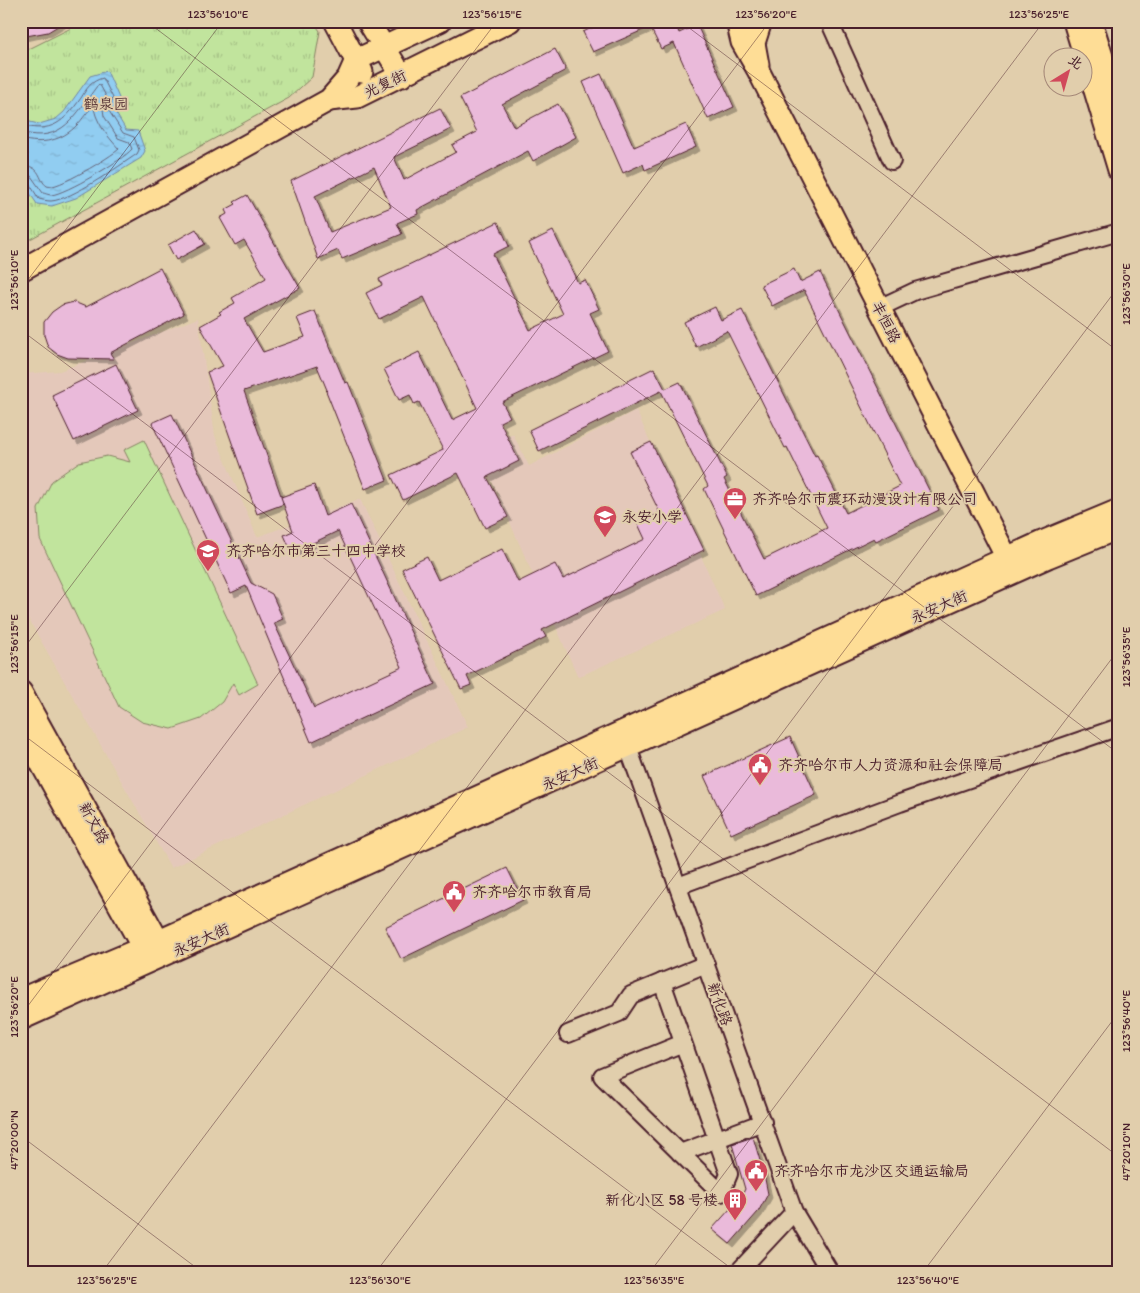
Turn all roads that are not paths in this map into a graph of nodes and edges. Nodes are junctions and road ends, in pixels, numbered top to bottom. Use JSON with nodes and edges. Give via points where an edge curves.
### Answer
{"nodes":[{"id":1,"x":335,"y":21,"type":"edge"},
{"id":2,"x":368,"y":21,"type":"edge"},
{"id":3,"x":440,"y":21,"type":"edge"},
{"id":4,"x":510,"y":21,"type":"edge"},
{"id":5,"x":737,"y":21,"type":"edge"},
{"id":6,"x":761,"y":21,"type":"edge"},
{"id":7,"x":829,"y":21,"type":"edge"},
{"id":8,"x":1074,"y":21,"type":"edge"},
{"id":9,"x":1091,"y":21,"type":"edge"},
{"id":10,"x":383,"y":47,"type":"junction"},
{"id":11,"x":356,"y":60,"type":"junction"},
{"id":12,"x":758,"y":70,"type":"junction"},
{"id":13,"x":402,"y":76,"type":"junction"},
{"id":14,"x":370,"y":91,"type":"junction"},
{"id":15,"x":329,"y":100,"type":"junction"},
{"id":16,"x":1119,"y":111,"type":"edge"},
{"id":17,"x":892,"y":160,"type":"dead end"},
{"id":18,"x":1119,"y":170,"type":"edge"},
{"id":19,"x":1119,"y":232,"type":"edge"},
{"id":20,"x":21,"y":270,"type":"edge"},
{"id":21,"x":878,"y":308,"type":"junction"},
{"id":22,"x":1119,"y":510,"type":"edge"},
{"id":23,"x":1119,"y":528,"type":"edge"},
{"id":24,"x":1011,"y":565,"type":"junction"},
{"id":25,"x":21,"y":692,"type":"edge"},
{"id":26,"x":21,"y":727,"type":"edge"},
{"id":27,"x":1119,"y":727,"type":"edge"},
{"id":28,"x":625,"y":739,"type":"junction"},
{"id":29,"x":678,"y":886,"type":"junction"},
{"id":30,"x":155,"y":951,"type":"junction"},
{"id":31,"x":706,"y":964,"type":"junction"},
{"id":32,"x":662,"y":982,"type":"junction"},
{"id":33,"x":21,"y":999,"type":"edge"},
{"id":34,"x":21,"y":1019,"type":"edge"},
{"id":35,"x":568,"y":1034,"type":"dead end"},
{"id":36,"x":683,"y":1043,"type":"junction"},
{"id":37,"x":762,"y":1122,"type":"junction"},
{"id":38,"x":717,"y":1140,"type":"junction"},
{"id":39,"x":680,"y":1153,"type":"junction"},
{"id":40,"x":794,"y":1212,"type":"junction"},
{"id":41,"x":738,"y":1272,"type":"edge"},
{"id":42,"x":830,"y":1272,"type":"edge"}],
"edges":[{"from":1,"to":11,"type":"main road"},
{"from":2,"to":10,"type":"main road"},
{"from":3,"to":10,"type":"main road"},
{"from":4,"to":13,"type":"main road","name":"光复街"},
{"from":5,"to":12,"type":"main road","name":"丰恒路","via":[[742,42]]},
{"from":6,"to":12,"type":"main road","via":[[754,43]]},
{"from":7,"to":17,"type":"street"},
{"from":8,"to":18,"type":"main road"},
{"from":9,"to":16,"type":"main road"},
{"from":10,"to":11,"type":"main road"},
{"from":10,"to":13,"type":"main road"},
{"from":11,"to":14,"type":"main road"},
{"from":11,"to":15,"type":"main road","name":"光复街","via":[[348,78]]},
{"from":12,"to":21,"type":"main road","name":"丰恒路"},
{"from":13,"to":14,"type":"main road","name":"光复街"},
{"from":14,"to":15,"type":"main road","name":"光复街","via":[[357,97]]},
{"from":15,"to":20,"type":"main road"},
{"from":19,"to":21,"type":"street","via":[[914,291]]},
{"from":21,"to":24,"type":"main road","name":"丰恒路"},
{"from":22,"to":24,"type":"main road","name":"永安大街"},
{"from":23,"to":24,"type":"main road","name":"永安大街"},
{"from":24,"to":28,"type":"main road","name":"永安大街"},
{"from":25,"to":30,"type":"main road","name":"新文路"},
{"from":26,"to":30,"type":"main road","name":"新文路"},
{"from":27,"to":29,"type":"street","via":[[900,803]]},
{"from":28,"to":29,"type":"street","name":"新化路"},
{"from":28,"to":30,"type":"main road","name":"永安大街"},
{"from":29,"to":31,"type":"street","name":"新化路"},
{"from":30,"to":33,"type":"main road","name":"永安大街"},
{"from":30,"to":34,"type":"main road","name":"永安大街"},
{"from":31,"to":32,"type":"street"},
{"from":31,"to":37,"type":"street","name":"新化路"},
{"from":32,"to":35,"type":"street","via":[[631,994],[619,1013]]},
{"from":32,"to":36,"type":"street"},
{"from":36,"to":38,"type":"street"},
{"from":36,"to":39,"type":"street","via":[[602,1076]]},
{"from":37,"to":38,"type":"street"},
{"from":37,"to":40,"type":"street","name":"新化路"},
{"from":38,"to":39,"type":"street"},
{"from":38,"to":39,"type":"street","via":[[729,1174],[721,1193]]},
{"from":40,"to":41,"type":"street"},
{"from":40,"to":42,"type":"street","name":"新化路"}]}
